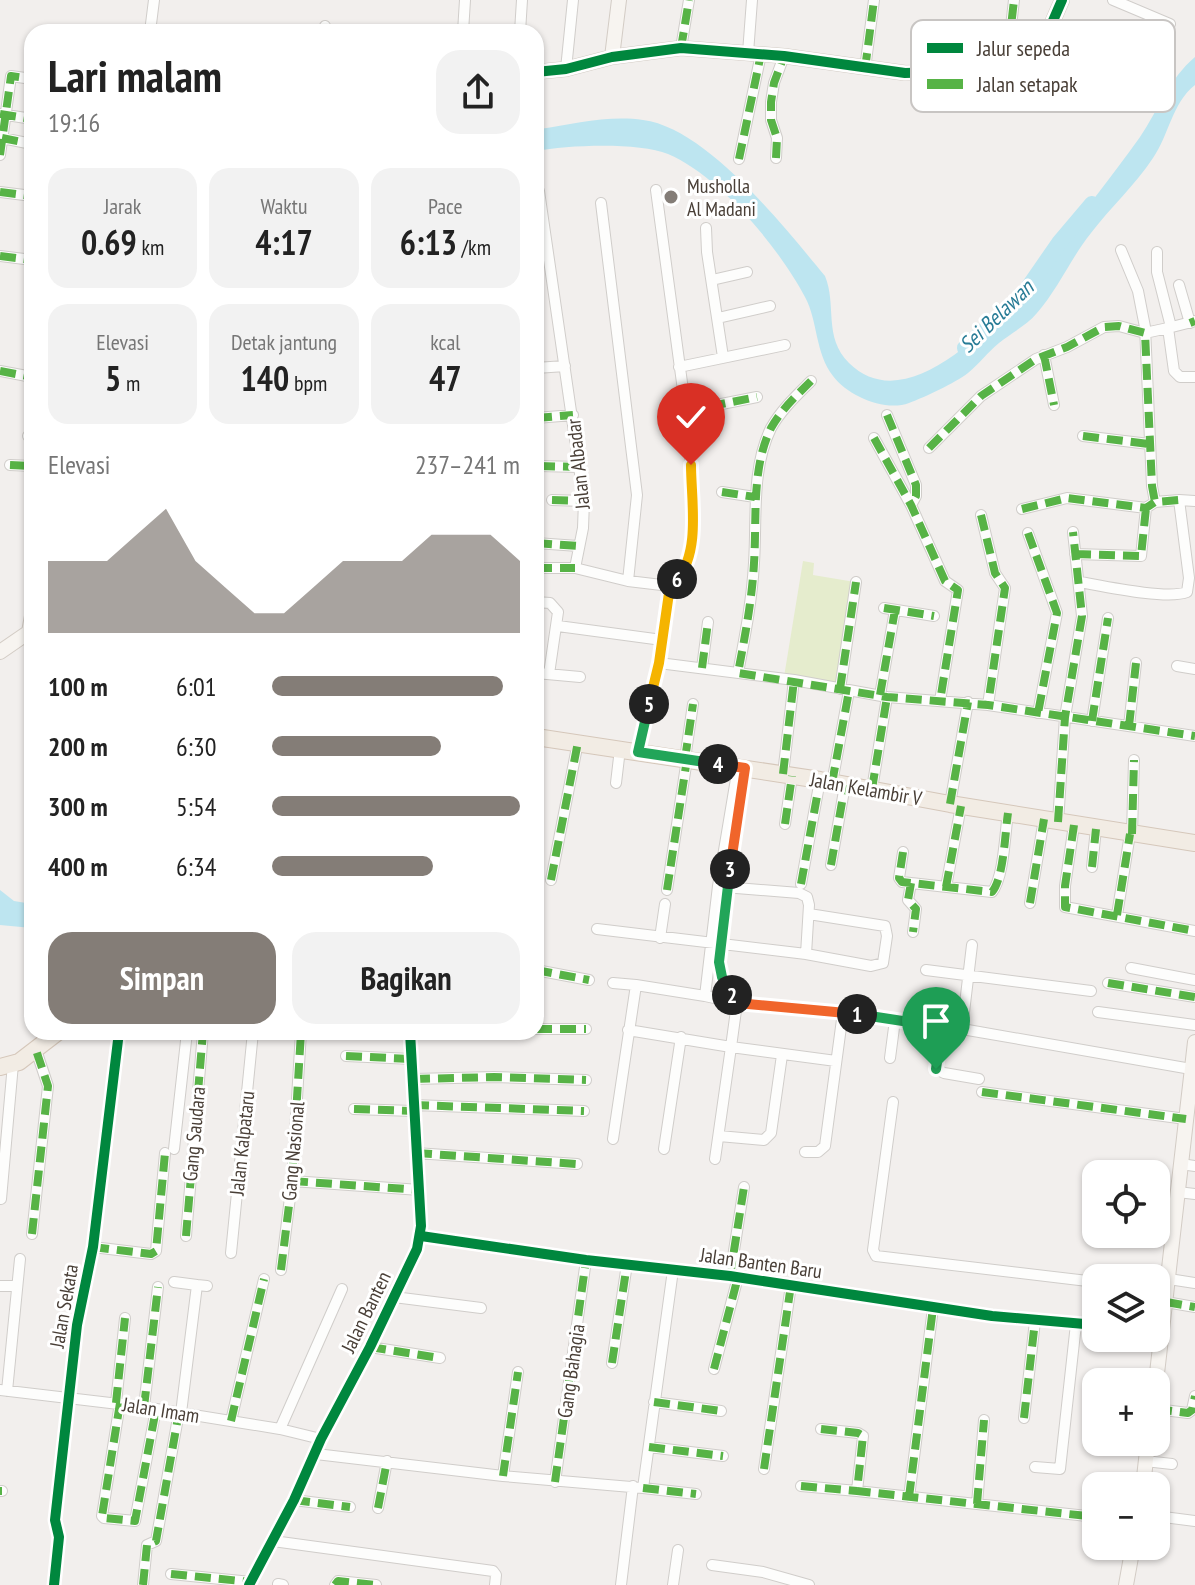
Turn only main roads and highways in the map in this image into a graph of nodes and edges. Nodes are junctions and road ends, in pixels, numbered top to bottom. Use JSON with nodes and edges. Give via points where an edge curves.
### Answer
{"nodes":[{"id":1,"x":544,"y":738,"type":"edge"},
{"id":2,"x":1195,"y":843,"type":"edge"},
{"id":3,"x":48,"y":1040,"type":"edge"},
{"id":4,"x":7,"y":1066,"type":"edge"}],
"edges":[{"from":1,"to":2,"type":"main road","name":"Jalan Kelambir V"},
{"from":3,"to":4,"type":"main road"}]}
